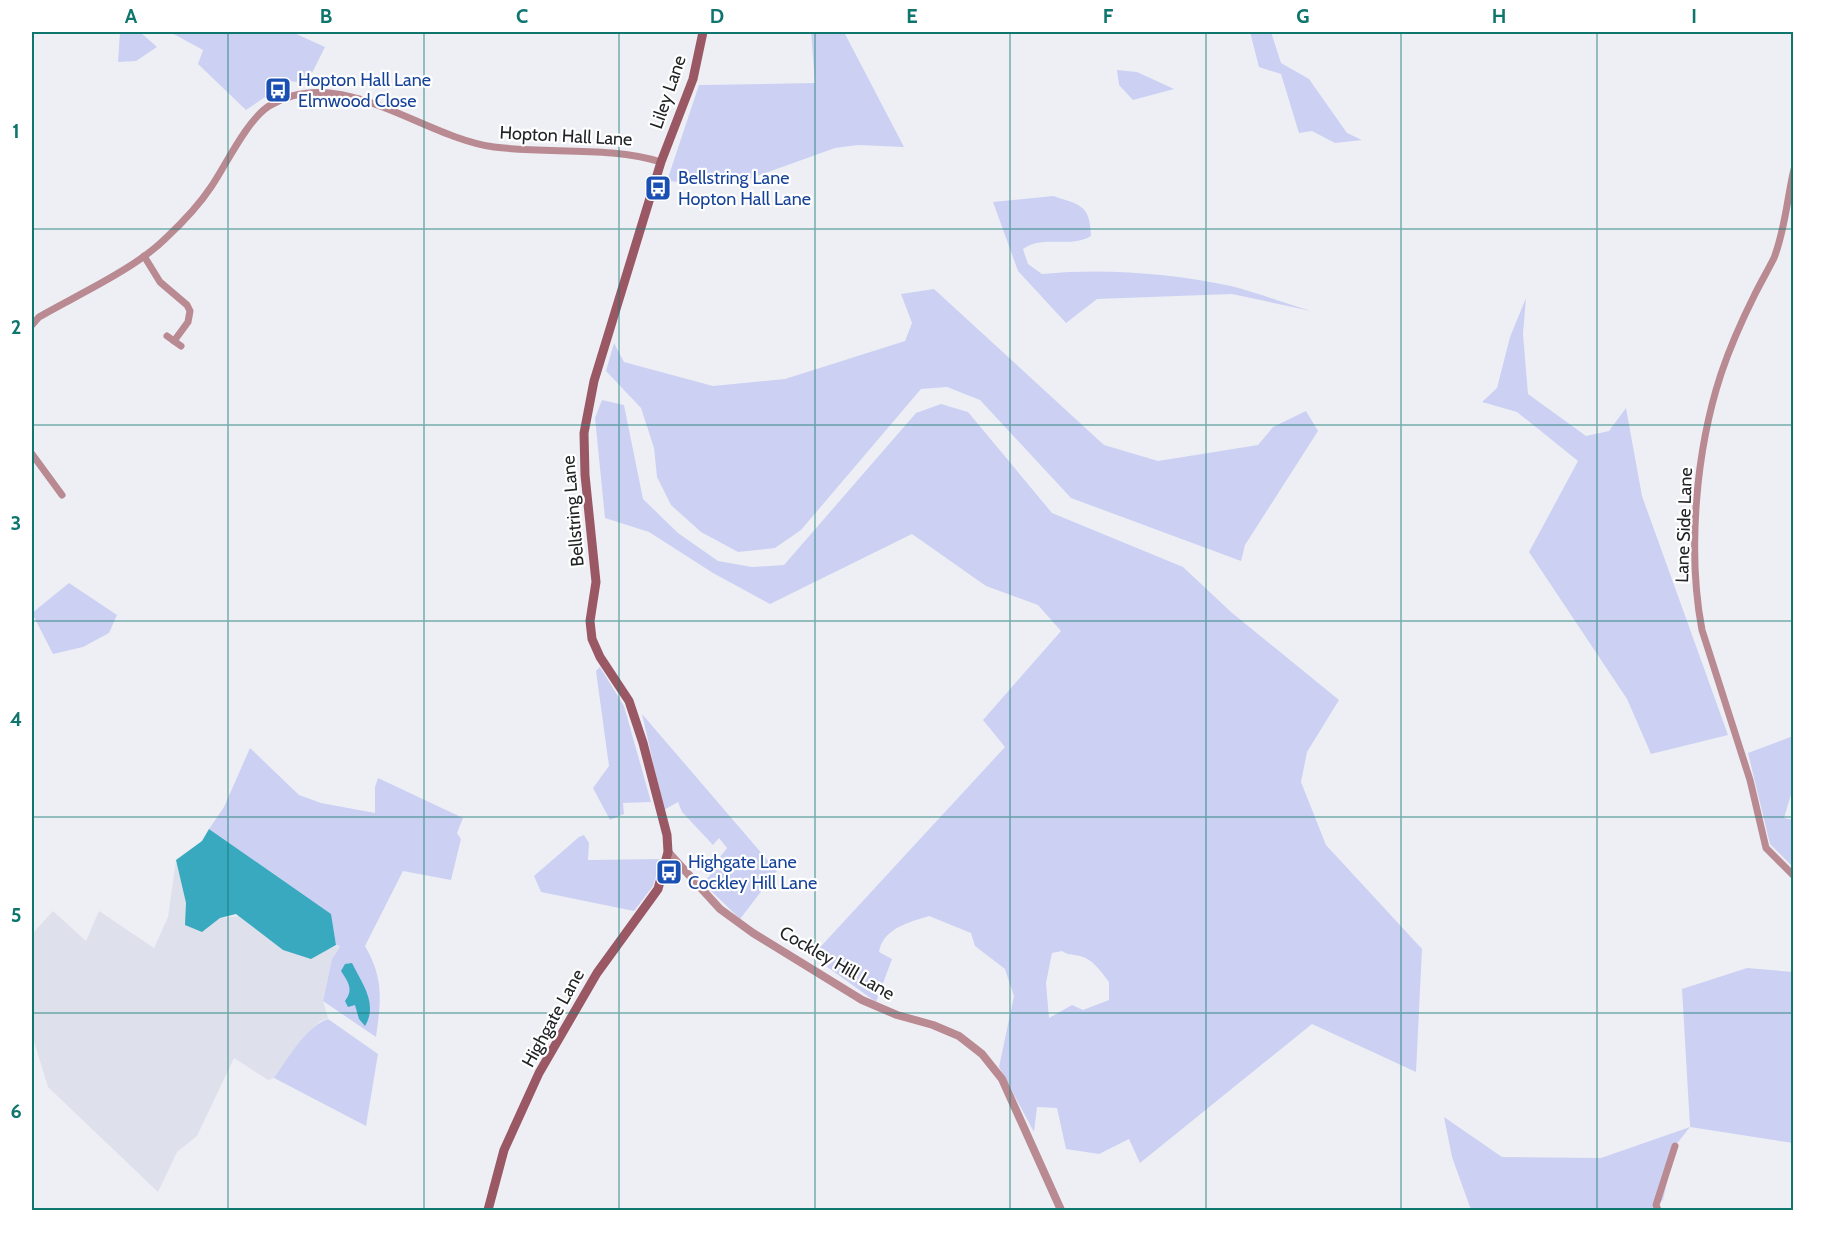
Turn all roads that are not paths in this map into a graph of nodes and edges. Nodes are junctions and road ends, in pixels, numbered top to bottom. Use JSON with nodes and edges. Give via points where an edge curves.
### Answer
{"nodes":[{"id":1,"x":703,"y":32,"type":"edge"},
{"id":2,"x":661,"y":162,"type":"junction"},
{"id":3,"x":1794,"y":169,"type":"edge"},
{"id":4,"x":144,"y":256,"type":"junction"},
{"id":5,"x":32,"y":324,"type":"edge"},
{"id":6,"x":167,"y":336,"type":"dead end"},
{"id":7,"x":32,"y":454,"type":"edge"},
{"id":8,"x":62,"y":495,"type":"dead end"},
{"id":9,"x":668,"y":852,"type":"junction"},
{"id":10,"x":1794,"y":876,"type":"edge"},
{"id":11,"x":1675,"y":1146,"type":"dead end"},
{"id":12,"x":488,"y":1210,"type":"edge"},
{"id":13,"x":1061,"y":1210,"type":"edge"},
{"id":14,"x":1658,"y":1210,"type":"edge"}],
"edges":[{"from":1,"to":2,"type":"main road","name":"Liley Lane","via":[[693,80]]},
{"from":2,"to":4,"type":"street","name":"Hopton Hall Lane","via":[[637,154],[542,152],[491,146],[446,133],[369,102],[300,93],[267,107],[209,190],[166,239]]},
{"from":2,"to":9,"type":"main road","name":"Bellstring Lane","via":[[594,381],[584,433],[596,582],[590,621],[592,639],[629,701],[644,743]]},
{"from":3,"to":10,"type":"street","name":"Lane Side Lane","via":[[1782,233],[1736,334],[1709,418],[1702,452],[1697,531],[1697,605],[1702,630],[1750,780],[1766,848]]},
{"from":4,"to":5,"type":"street","name":"Hopton Hall Lane"},
{"from":4,"to":6,"type":"street","via":[[160,282],[190,311],[178,343]]},
{"from":7,"to":8,"type":"street"},
{"from":9,"to":12,"type":"main road","name":"Highgate Lane","via":[[658,889],[597,973],[540,1073],[504,1150]]},
{"from":9,"to":13,"type":"street","name":"Cockley Hill Lane","via":[[720,909],[753,933],[862,1000],[959,1036],[982,1054],[1002,1079]]},
{"from":11,"to":14,"type":"street","via":[[1656,1205]]}]}
